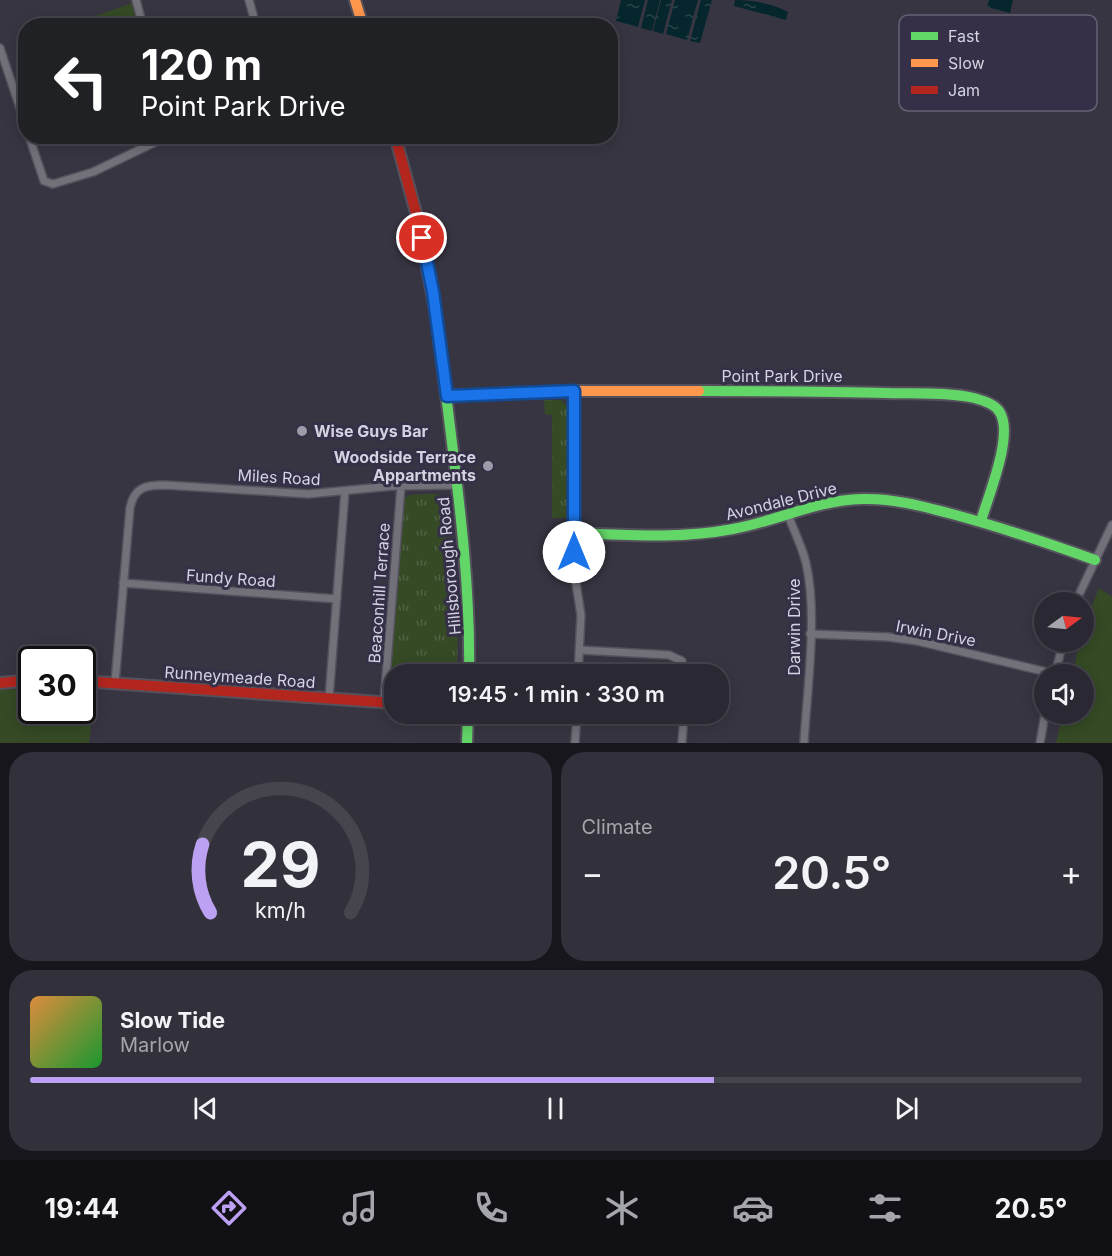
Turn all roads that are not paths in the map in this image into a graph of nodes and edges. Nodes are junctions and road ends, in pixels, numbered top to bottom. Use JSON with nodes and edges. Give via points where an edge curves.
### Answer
{"nodes":[{"id":1,"x":136,"y":0,"type":"edge"},
{"id":2,"x":249,"y":0,"type":"edge"},
{"id":3,"x":355,"y":0,"type":"edge"},
{"id":4,"x":141,"y":18,"type":"edge"},
{"id":5,"x":254,"y":18,"type":"edge"},
{"id":6,"x":361,"y":18,"type":"edge"},
{"id":7,"x":0,"y":48,"type":"edge"},
{"id":8,"x":18,"y":102,"type":"edge"},
{"id":9,"x":32,"y":144,"type":"edge"},
{"id":10,"x":151,"y":144,"type":"edge"},
{"id":11,"x":397,"y":144,"type":"edge"},
{"id":12,"x":574,"y":391,"type":"junction"},
{"id":13,"x":447,"y":396,"type":"junction"},
{"id":14,"x":457,"y":484,"type":"junction"},
{"id":15,"x":401,"y":486,"type":"junction"},
{"id":16,"x":345,"y":491,"type":"junction"},
{"id":17,"x":788,"y":515,"type":"junction"},
{"id":18,"x":981,"y":521,"type":"junction"},
{"id":19,"x":1112,"y":525,"type":"edge"},
{"id":20,"x":574,"y":533,"type":"junction"},
{"id":21,"x":1095,"y":560,"type":"junction"},
{"id":22,"x":123,"y":583,"type":"junction"},
{"id":23,"x":1080,"y":592,"type":"edge"},
{"id":24,"x":337,"y":599,"type":"junction"},
{"id":25,"x":810,"y":634,"type":"junction"},
{"id":26,"x":580,"y":650,"type":"junction"},
{"id":27,"x":391,"y":664,"type":"edge"},
{"id":28,"x":469,"y":664,"type":"edge"},
{"id":29,"x":579,"y":664,"type":"edge"},
{"id":30,"x":682,"y":664,"type":"edge"},
{"id":31,"x":1034,"y":670,"type":"edge"},
{"id":32,"x":18,"y":681,"type":"edge"},
{"id":33,"x":96,"y":682,"type":"edge"},
{"id":34,"x":0,"y":683,"type":"edge"},
{"id":35,"x":115,"y":683,"type":"junction"},
{"id":36,"x":329,"y":698,"type":"junction"},
{"id":37,"x":384,"y":703,"type":"edge"},
{"id":38,"x":467,"y":724,"type":"edge"},
{"id":39,"x":576,"y":724,"type":"edge"},
{"id":40,"x":683,"y":724,"type":"edge"},
{"id":41,"x":1043,"y":724,"type":"edge"},
{"id":42,"x":466,"y":743,"type":"edge"},
{"id":43,"x":575,"y":743,"type":"edge"},
{"id":44,"x":682,"y":743,"type":"edge"},
{"id":45,"x":804,"y":743,"type":"edge"},
{"id":46,"x":1040,"y":743,"type":"edge"}],
"edges":[{"from":1,"to":4,"type":"street"},
{"from":2,"to":5,"type":"street"},
{"from":3,"to":6,"type":"street"},
{"from":7,"to":8,"type":"street"},
{"from":9,"to":10,"type":"street","via":[[44,181],[53,184],[93,172]]},
{"from":11,"to":13,"type":"street","name":"Hillsborough Road","via":[[433,292]]},
{"from":12,"to":13,"type":"street","name":"Point Park Drive"},
{"from":12,"to":18,"type":"street","name":"Point Park Drive","via":[[831,391],[983,400],[999,411],[1005,429]]},
{"from":12,"to":20,"type":"street"},
{"from":13,"to":14,"type":"street","name":"Hillsborough Road"},
{"from":14,"to":15,"type":"street","name":"Miles Road"},
{"from":14,"to":28,"type":"street","name":"Hillsborough Road","via":[[469,603]]},
{"from":15,"to":16,"type":"street","name":"Miles Road"},
{"from":15,"to":27,"type":"street","name":"Beaconhill Terrace"},
{"from":16,"to":22,"type":"street","name":"Miles Road","via":[[308,494],[146,486],[137,491],[130,508]]},
{"from":16,"to":24,"type":"street"},
{"from":17,"to":18,"type":"street","name":"Avondale Drive","via":[[825,503],[863,499],[906,503]]},
{"from":17,"to":20,"type":"street","name":"Avondale Drive","via":[[704,533]]},
{"from":17,"to":25,"type":"street","name":"Darwin Drive","via":[[806,564]]},
{"from":18,"to":21,"type":"street","name":"Avondale Drive"},
{"from":19,"to":21,"type":"street"},
{"from":20,"to":26,"type":"street"},
{"from":21,"to":23,"type":"street"},
{"from":22,"to":24,"type":"street","name":"Fundy Road"},
{"from":22,"to":35,"type":"street"},
{"from":24,"to":36,"type":"street"},
{"from":25,"to":31,"type":"street","name":"Irwin Drive","via":[[917,641]]},
{"from":25,"to":45,"type":"street","name":"Darwin Drive"},
{"from":26,"to":29,"type":"street"},
{"from":26,"to":30,"type":"street","via":[[669,655]]},
{"from":32,"to":34,"type":"street"},
{"from":33,"to":35,"type":"street","name":"Runneymeade Road"},
{"from":35,"to":36,"type":"street","name":"Runneymeade Road"},
{"from":36,"to":37,"type":"street","name":"Runneymeade Road"},
{"from":38,"to":42,"type":"street"},
{"from":39,"to":43,"type":"street"},
{"from":40,"to":44,"type":"street"},
{"from":41,"to":46,"type":"street"}]}
